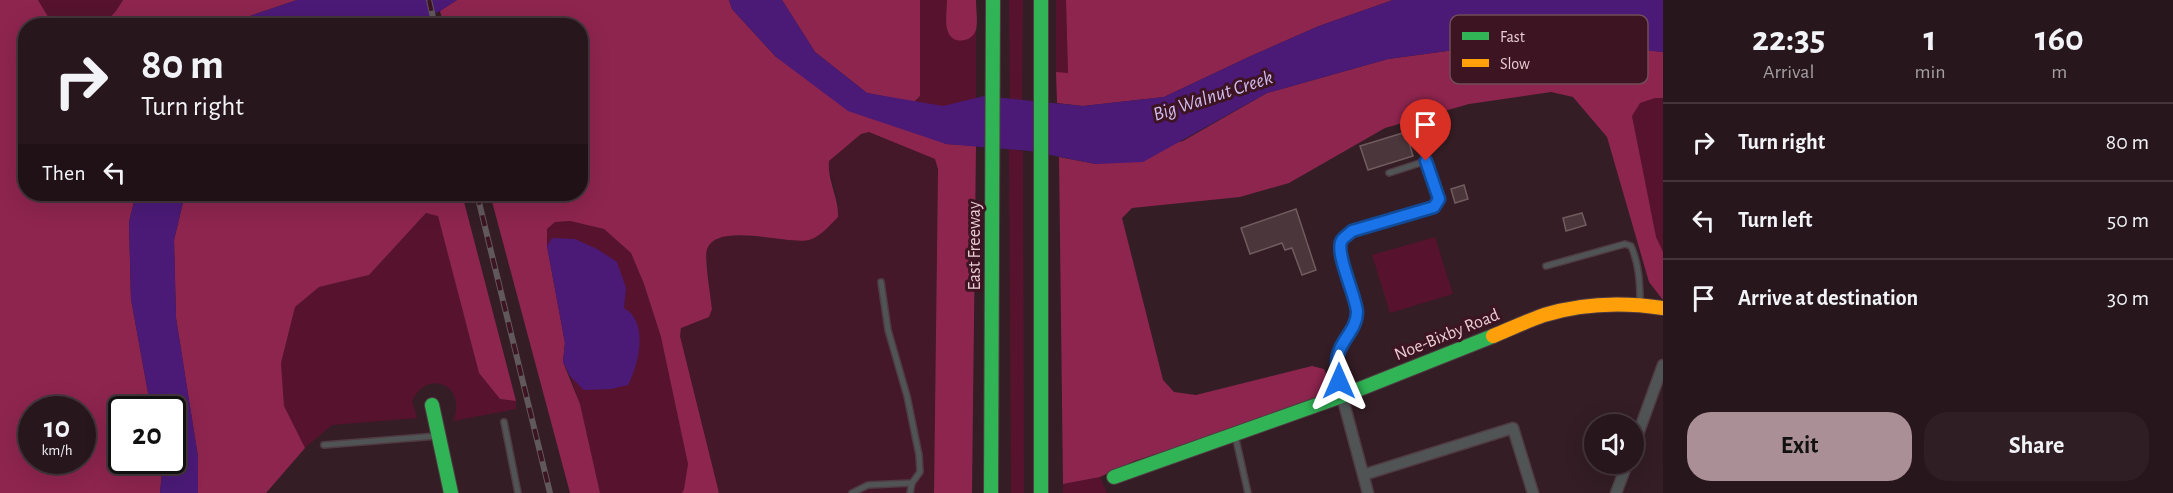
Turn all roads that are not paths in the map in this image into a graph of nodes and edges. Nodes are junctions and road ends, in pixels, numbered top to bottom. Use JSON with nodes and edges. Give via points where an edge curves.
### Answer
{"nodes":[{"id":1,"x":993,"y":0,"type":"edge"},
{"id":2,"x":1041,"y":0,"type":"edge"},
{"id":3,"x":1418,"y":132,"type":"dead end"},
{"id":4,"x":1426,"y":161,"type":"junction"},
{"id":5,"x":1389,"y":173,"type":"dead end"},
{"id":6,"x":1546,"y":266,"type":"dead end"},
{"id":7,"x":881,"y":282,"type":"dead end"},
{"id":8,"x":1640,"y":304,"type":"junction"},
{"id":9,"x":1663,"y":308,"type":"edge"},
{"id":10,"x":1663,"y":365,"type":"edge"},
{"id":11,"x":1342,"y":396,"type":"junction"},
{"id":12,"x":432,"y":405,"type":"dead end"},
{"id":13,"x":1644,"y":417,"type":"edge"},
{"id":14,"x":504,"y":422,"type":"dead end"},
{"id":15,"x":1235,"y":434,"type":"junction"},
{"id":16,"x":439,"y":436,"type":"junction"},
{"id":17,"x":324,"y":445,"type":"dead end"},
{"id":18,"x":1623,"y":474,"type":"edge"},
{"id":19,"x":1363,"y":475,"type":"junction"},
{"id":20,"x":1114,"y":477,"type":"dead end"},
{"id":21,"x":912,"y":483,"type":"junction"},
{"id":22,"x":451,"y":493,"type":"edge"},
{"id":23,"x":518,"y":493,"type":"edge"},
{"id":24,"x":852,"y":493,"type":"edge"},
{"id":25,"x":910,"y":493,"type":"edge"},
{"id":26,"x":991,"y":493,"type":"edge"},
{"id":27,"x":1041,"y":493,"type":"edge"},
{"id":28,"x":1248,"y":493,"type":"edge"},
{"id":29,"x":1368,"y":493,"type":"edge"},
{"id":30,"x":1533,"y":493,"type":"edge"},
{"id":31,"x":1616,"y":493,"type":"edge"}],
"edges":[{"from":1,"to":26,"type":"main road","name":"East Freeway"},
{"from":2,"to":27,"type":"main road"},
{"from":3,"to":4,"type":"lane"},
{"from":4,"to":5,"type":"lane"},
{"from":4,"to":11,"type":"lane","via":[[1439,199],[1434,207],[1352,231],[1342,239],[1339,248],[1357,315],[1339,350],[1336,367]]},
{"from":6,"to":8,"type":"lane","via":[[1625,244],[1631,246],[1640,279]]},
{"from":7,"to":21,"type":"lane","via":[[888,330],[919,455],[920,472]]},
{"from":8,"to":9,"type":"main road","name":"Noe-Bixby Road"},
{"from":8,"to":11,"type":"main road","name":"Noe-Bixby Road","via":[[1601,304],[1545,315]]},
{"from":10,"to":13,"type":"street"},
{"from":11,"to":15,"type":"main road","name":"Noe-Bixby Road"},
{"from":11,"to":19,"type":"street"},
{"from":12,"to":16,"type":"main road"},
{"from":14,"to":23,"type":"lane"},
{"from":15,"to":20,"type":"main road","name":"Noe-Bixby Road"},
{"from":15,"to":28,"type":"lane"},
{"from":16,"to":17,"type":"lane"},
{"from":16,"to":22,"type":"main road"},
{"from":18,"to":31,"type":"street"},
{"from":19,"to":29,"type":"street"},
{"from":19,"to":30,"type":"street","via":[[1513,428]]},
{"from":21,"to":24,"type":"lane","via":[[868,485]]},
{"from":21,"to":25,"type":"lane"}]}
